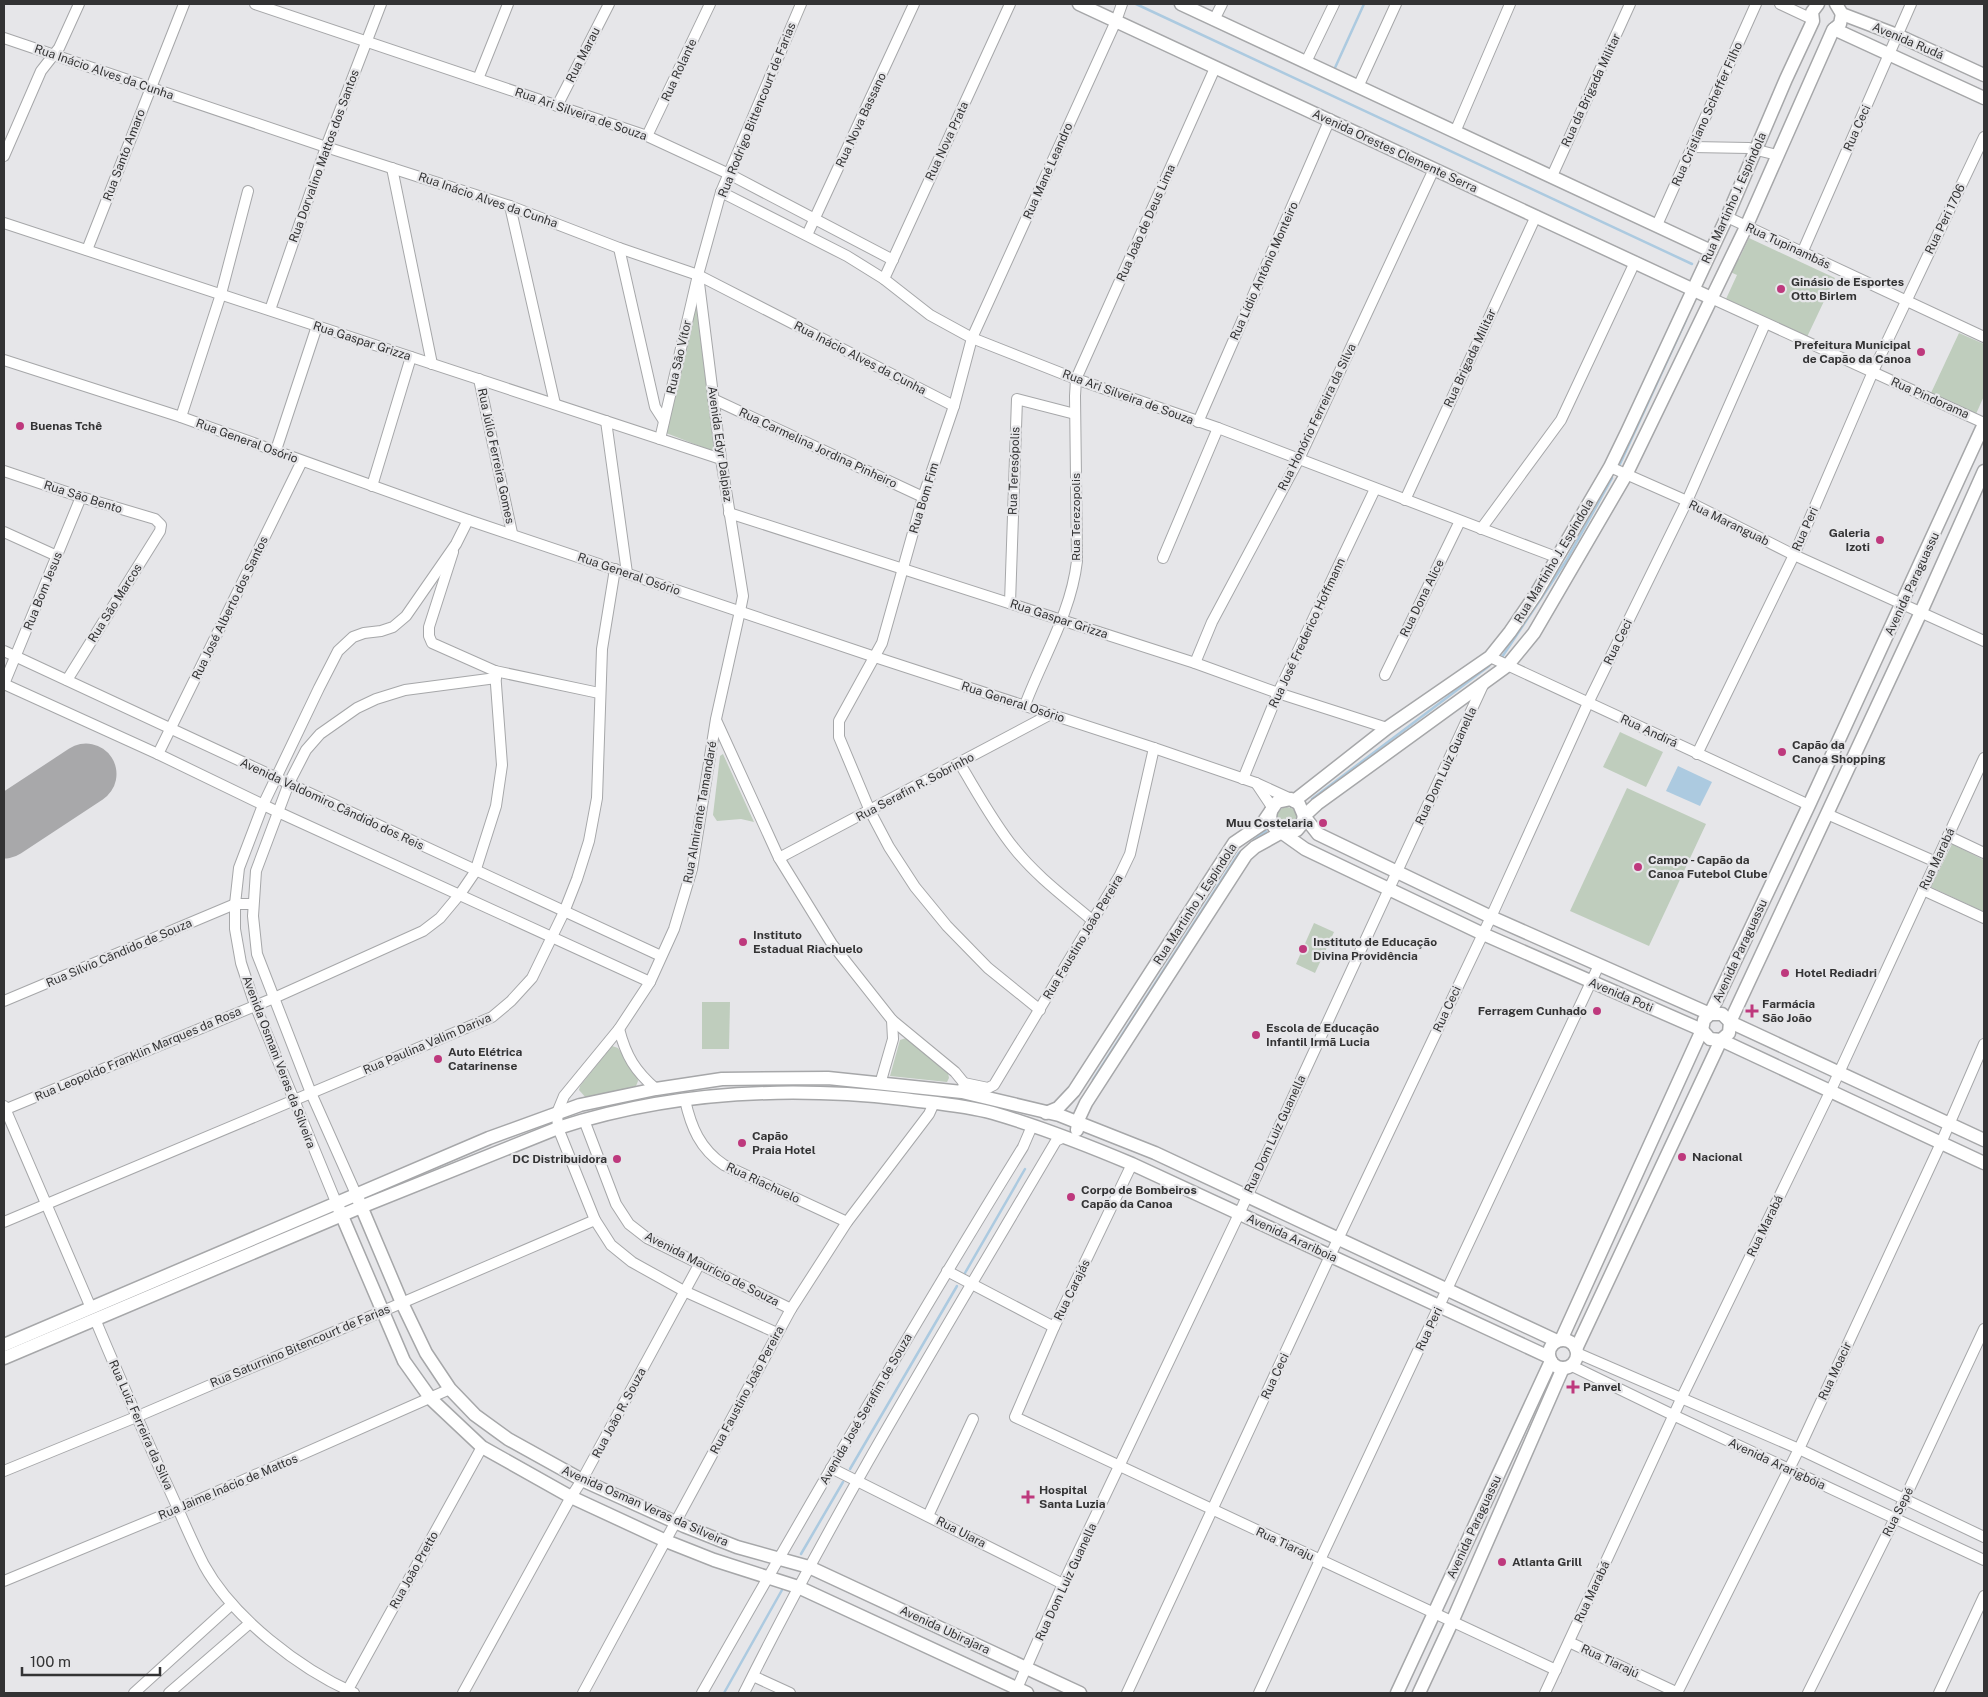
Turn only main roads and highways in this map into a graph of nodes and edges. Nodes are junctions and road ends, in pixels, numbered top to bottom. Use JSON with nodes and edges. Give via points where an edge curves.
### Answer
{"nodes":[{"id":1,"x":1079,"y":4,"type":"edge"},
{"id":2,"x":1181,"y":4,"type":"edge"},
{"id":3,"x":1818,"y":4,"type":"edge"},
{"id":4,"x":1839,"y":9,"type":"edge"},
{"id":5,"x":1812,"y":20,"type":"junction"},
{"id":6,"x":1833,"y":29,"type":"junction"},
{"id":7,"x":1984,"y":75,"type":"edge"},
{"id":8,"x":1984,"y":98,"type":"edge"},
{"id":9,"x":1711,"y":251,"type":"junction"},
{"id":10,"x":1693,"y":290,"type":"junction"},
{"id":11,"x":1711,"y":298,"type":"junction"},
{"id":12,"x":1984,"y":424,"type":"edge"},
{"id":13,"x":1984,"y":471,"type":"edge"},
{"id":14,"x":1292,"y":800,"type":"junction"},
{"id":15,"x":1272,"y":809,"type":"junction"},
{"id":16,"x":1304,"y":816,"type":"junction"},
{"id":17,"x":1282,"y":832,"type":"junction"},
{"id":18,"x":1710,"y":1014,"type":"junction"},
{"id":19,"x":1730,"y":1022,"type":"junction"},
{"id":20,"x":1702,"y":1030,"type":"junction"},
{"id":21,"x":1722,"y":1040,"type":"junction"},
{"id":22,"x":1046,"y":1112,"type":"junction"},
{"id":23,"x":1078,"y":1123,"type":"junction"},
{"id":24,"x":1032,"y":1126,"type":"junction"},
{"id":25,"x":1064,"y":1137,"type":"junction"},
{"id":26,"x":1984,"y":1140,"type":"edge"},
{"id":27,"x":1155,"y":1153,"type":"junction"},
{"id":28,"x":1984,"y":1163,"type":"edge"},
{"id":29,"x":1184,"y":1167,"type":"junction"},
{"id":30,"x":1147,"y":1171,"type":"junction"},
{"id":31,"x":1176,"y":1184,"type":"junction"},
{"id":32,"x":356,"y":1194,"type":"junction"},
{"id":33,"x":336,"y":1202,"type":"junction"},
{"id":34,"x":361,"y":1207,"type":"junction"},
{"id":35,"x":1272,"y":1208,"type":"junction"},
{"id":36,"x":342,"y":1215,"type":"junction"},
{"id":37,"x":1265,"y":1226,"type":"junction"},
{"id":38,"x":1382,"y":1258,"type":"junction"},
{"id":39,"x":1373,"y":1276,"type":"junction"},
{"id":40,"x":93,"y":1314,"type":"junction"},
{"id":41,"x":1559,"y":1341,"type":"junction"},
{"id":42,"x":4,"y":1345,"type":"edge"},
{"id":43,"x":1577,"y":1351,"type":"junction"},
{"id":44,"x":4,"y":1358,"type":"edge"},
{"id":45,"x":1550,"y":1359,"type":"junction"},
{"id":46,"x":1567,"y":1367,"type":"junction"},
{"id":47,"x":809,"y":1567,"type":"joint"},
{"id":48,"x":798,"y":1586,"type":"joint"},
{"id":49,"x":1020,"y":1692,"type":"edge"},
{"id":50,"x":1080,"y":1693,"type":"edge"},
{"id":51,"x":1397,"y":1693,"type":"edge"},
{"id":52,"x":1419,"y":1693,"type":"edge"}],
"edges":[{"from":1,"to":10,"type":"main road","name":"Avenida Orestes Clemente Serra"},
{"from":2,"to":9,"type":"main road"},
{"from":3,"to":5,"type":"main road","name":"Rua Martinho J. Espíndola","via":[[1812,12]]},
{"from":4,"to":6,"type":"main road","name":"Rua Martinho J. Espíndola","via":[[1840,24]]},
{"from":4,"to":7,"type":"main road","name":"Avenida Rudá"},
{"from":5,"to":6,"type":"main road","name":"Avenida Rudá","via":[[1818,28]]},
{"from":5,"to":9,"type":"main road","name":"Rua Martinho J. Espíndola"},
{"from":6,"to":8,"type":"main road","name":"Avenida Rudá"},
{"from":6,"to":11,"type":"main road","name":"Rua Martinho J. Espíndola"},
{"from":9,"to":10,"type":"main road","name":"Rua Martinho J. Espíndola"},
{"from":10,"to":11,"type":"main road","name":"Avenida Orestes Clemente Serra"},
{"from":10,"to":14,"type":"main road","name":"Rua Martinho J. Espíndola","via":[[1610,467],[1536,594],[1510,632],[1490,657]]},
{"from":11,"to":16,"type":"main road","name":"Rua Martinho J. Espíndola","via":[[1626,475],[1534,633],[1508,666]]},
{"from":12,"to":18,"type":"main road","name":"Avenida Paraguassu"},
{"from":13,"to":19,"type":"main road","name":"Avenida Paraguassu"},
{"from":14,"to":15,"type":"main road","name":"Rua Martinho J. Espíndola","via":[[1277,802]]},
{"from":14,"to":16,"type":"main road","name":"Avenida Poti","via":[[1299,804]]},
{"from":15,"to":17,"type":"main road","name":"Avenida Poti","via":[[1270,818],[1274,827]]},
{"from":15,"to":22,"type":"main road","name":"Rua Martinho J. Espíndola","via":[[1262,824],[1234,843],[1074,1091],[1058,1108]]},
{"from":16,"to":17,"type":"main road","name":"Rua Martinho J. Espíndola","via":[[1297,830]]},
{"from":16,"to":18,"type":"main road","name":"Avenida Poti","via":[[1318,834],[1397,873]]},
{"from":17,"to":20,"type":"main road","name":"Avenida Poti","via":[[1305,849],[1483,934]]},
{"from":17,"to":23,"type":"main road","name":"Rua Martinho J. Espíndola","via":[[1246,855],[1086,1103]]},
{"from":18,"to":19,"type":"main road","name":"Avenida Poti","via":[[1722,1014]]},
{"from":18,"to":20,"type":"main road","name":"Avenida Paraguassu","via":[[1704,1020]]},
{"from":19,"to":21,"type":"main road","name":"Avenida Paraguassu","via":[[1729,1033]]},
{"from":19,"to":26,"type":"main road","name":"Avenida Poti"},
{"from":20,"to":21,"type":"main road","name":"Avenida Poti","via":[[1710,1039]]},
{"from":20,"to":41,"type":"main road","name":"Avenida Paraguassu"},
{"from":21,"to":28,"type":"main road","name":"Avenida Poti"},
{"from":21,"to":43,"type":"main road","name":"Avenida Paraguassu"},
{"from":22,"to":23,"type":"main road","name":"Avenida Arariboia"},
{"from":22,"to":24,"type":"main road","name":"Rua Martinho J. Espíndola","via":[[1033,1118]]},
{"from":22,"to":32,"type":"main road","name":"Avenida Arariboia","via":[[963,1087],[880,1084],[828,1078],[722,1079],[596,1101],[557,1113]]},
{"from":23,"to":25,"type":"main road","via":[[1074,1133]]},
{"from":23,"to":27,"type":"main road","name":"Avenida Arariboia"},
{"from":24,"to":25,"type":"main road","name":"Avenida Arariboia"},
{"from":24,"to":34,"type":"main road","name":"Avenida Arariboia","via":[[992,1113],[880,1096],[731,1094],[584,1120]]},
{"from":25,"to":30,"type":"main road","name":"Avenida Arariboia"},
{"from":27,"to":29,"type":"main road","name":"Avenida Arariboia"},
{"from":27,"to":30,"type":"main road"},
{"from":29,"to":31,"type":"main road"},
{"from":29,"to":35,"type":"main road","name":"Avenida Arariboia"},
{"from":30,"to":31,"type":"main road","name":"Avenida Arariboia"},
{"from":31,"to":37,"type":"main road","name":"Avenida Arariboia"},
{"from":32,"to":33,"type":"main road","name":"Avenida Arariboia"},
{"from":32,"to":34,"type":"main road","name":"Avenida Osman Veras da Silveira"},
{"from":33,"to":36,"type":"main road","name":"Avenida Osman Veras da Silveira"},
{"from":33,"to":40,"type":"main road","name":"Avenida Arariboia"},
{"from":34,"to":36,"type":"main road","name":"Avenida Arariboia"},
{"from":34,"to":47,"type":"main road","name":"Avenida Osman Veras da Silveira","via":[[426,1352],[450,1389],[475,1415],[508,1439],[582,1480],[737,1547]]},
{"from":35,"to":37,"type":"main road"},
{"from":35,"to":38,"type":"main road","name":"Avenida Arariboia"},
{"from":36,"to":40,"type":"main road","name":"Avenida Arariboia"},
{"from":36,"to":48,"type":"main road","name":"Avenida Osman Veras da Silveira","via":[[404,1361],[431,1399],[482,1447],[571,1497],[666,1541]]},
{"from":37,"to":39,"type":"main road","name":"Avenida Arariboia"},
{"from":38,"to":39,"type":"main road"},
{"from":38,"to":41,"type":"main road","name":"Avenida Arariboia"},
{"from":39,"to":45,"type":"main road","name":"Avenida Arariboia"},
{"from":40,"to":42,"type":"main road"},
{"from":40,"to":44,"type":"main road"},
{"from":41,"to":43,"type":"main road","via":[[1570,1342]]},
{"from":41,"to":45,"type":"main road","via":[[1550,1348]]},
{"from":43,"to":46,"type":"main road","via":[[1577,1358]]},
{"from":45,"to":46,"type":"main road","via":[[1558,1367]]},
{"from":45,"to":51,"type":"main road","name":"Avenida Paraguassu"},
{"from":46,"to":52,"type":"main road","name":"Avenida Paraguassu"},
{"from":47,"to":50,"type":"main road","name":"Avenida Ubirajara"},
{"from":48,"to":49,"type":"main road","name":"Avenida Ubirajara"}]}
